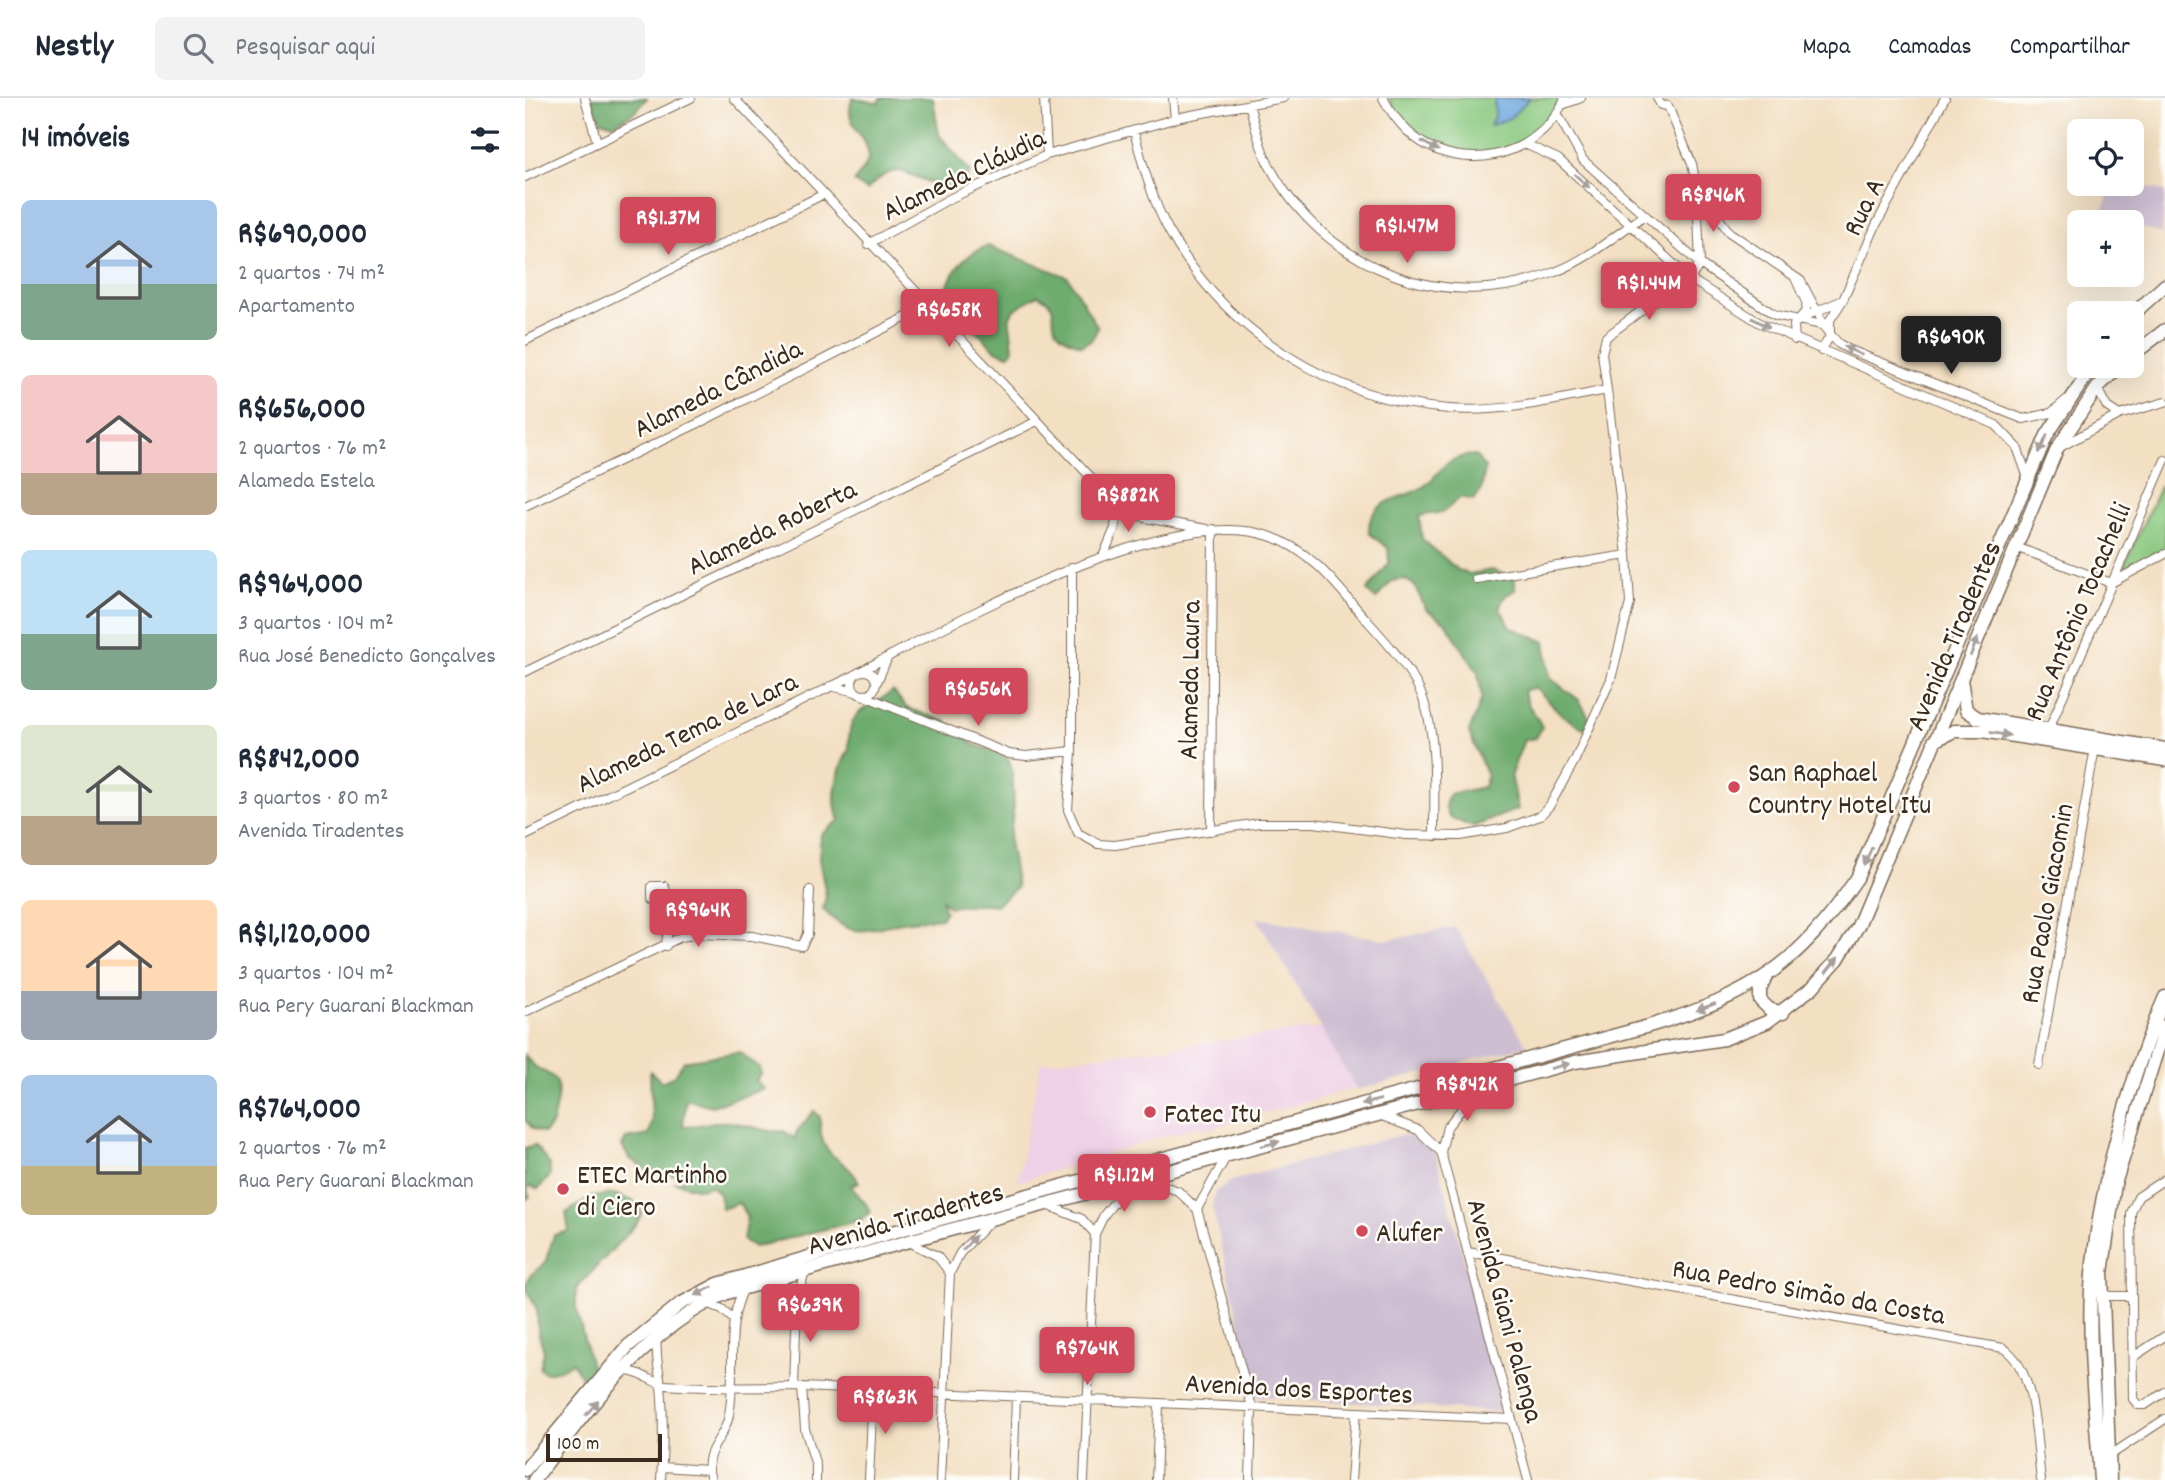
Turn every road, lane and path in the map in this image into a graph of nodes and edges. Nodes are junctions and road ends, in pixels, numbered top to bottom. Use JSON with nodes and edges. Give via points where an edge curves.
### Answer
{"nodes":[{"id":1,"x":585,"y":98,"type":"edge"},
{"id":2,"x":691,"y":98,"type":"edge"},
{"id":3,"x":734,"y":98,"type":"edge"},
{"id":4,"x":1044,"y":98,"type":"edge"},
{"id":5,"x":1173,"y":98,"type":"edge"},
{"id":6,"x":1283,"y":98,"type":"edge"},
{"id":7,"x":1383,"y":98,"type":"edge"},
{"id":8,"x":1581,"y":98,"type":"edge"},
{"id":9,"x":1657,"y":98,"type":"edge"},
{"id":10,"x":1945,"y":98,"type":"edge"},
{"id":11,"x":1564,"y":101,"type":"edge"},
{"id":12,"x":1670,"y":102,"type":"edge"},
{"id":13,"x":1249,"y":104,"type":"junction"},
{"id":14,"x":1558,"y":116,"type":"junction"},
{"id":15,"x":1175,"y":119,"type":"junction"},
{"id":16,"x":1134,"y":131,"type":"junction"},
{"id":17,"x":597,"y":142,"type":"junction"},
{"id":18,"x":1525,"y":144,"type":"junction"},
{"id":19,"x":1047,"y":155,"type":"junction"},
{"id":20,"x":525,"y":177,"type":"edge"},
{"id":21,"x":1697,"y":190,"type":"junction"},
{"id":22,"x":822,"y":195,"type":"junction"},
{"id":23,"x":1645,"y":215,"type":"junction"},
{"id":24,"x":1630,"y":225,"type":"junction"},
{"id":25,"x":868,"y":244,"type":"junction"},
{"id":26,"x":1700,"y":264,"type":"junction"},
{"id":27,"x":1794,"y":275,"type":"junction"},
{"id":28,"x":1690,"y":279,"type":"junction"},
{"id":29,"x":2165,"y":285,"type":"edge"},
{"id":30,"x":1843,"y":300,"type":"junction"},
{"id":31,"x":2144,"y":304,"type":"edge"},
{"id":32,"x":928,"y":306,"type":"junction"},
{"id":33,"x":1819,"y":310,"type":"junction"},
{"id":34,"x":1796,"y":320,"type":"junction"},
{"id":35,"x":2165,"y":330,"type":"edge"},
{"id":36,"x":1831,"y":336,"type":"junction"},
{"id":37,"x":1795,"y":340,"type":"junction"},
{"id":38,"x":525,"y":341,"type":"edge"},
{"id":39,"x":2144,"y":346,"type":"edge"},
{"id":40,"x":1821,"y":351,"type":"junction"},
{"id":41,"x":2084,"y":378,"type":"edge"},
{"id":42,"x":2107,"y":378,"type":"edge"},
{"id":43,"x":2097,"y":388,"type":"junction"},
{"id":44,"x":1607,"y":390,"type":"junction"},
{"id":45,"x":2071,"y":395,"type":"junction"},
{"id":46,"x":2165,"y":402,"type":"edge"},
{"id":47,"x":1995,"y":410,"type":"junction"},
{"id":48,"x":2119,"y":415,"type":"junction"},
{"id":49,"x":1038,"y":421,"type":"junction"},
{"id":50,"x":1990,"y":421,"type":"junction"},
{"id":51,"x":2057,"y":449,"type":"junction"},
{"id":52,"x":2165,"y":460,"type":"edge"},
{"id":53,"x":2162,"y":476,"type":"edge"},
{"id":54,"x":2028,"y":478,"type":"junction"},
{"id":55,"x":1117,"y":505,"type":"junction"},
{"id":56,"x":525,"y":506,"type":"edge"},
{"id":57,"x":1209,"y":529,"type":"junction"},
{"id":58,"x":2016,"y":547,"type":"junction"},
{"id":59,"x":1104,"y":554,"type":"junction"},
{"id":60,"x":2165,"y":554,"type":"edge"},
{"id":61,"x":1627,"y":555,"type":"junction"},
{"id":62,"x":1073,"y":567,"type":"junction"},
{"id":63,"x":1476,"y":579,"type":"dead end"},
{"id":64,"x":2111,"y":583,"type":"junction"},
{"id":65,"x":888,"y":657,"type":"junction"},
{"id":66,"x":863,"y":670,"type":"junction"},
{"id":67,"x":525,"y":672,"type":"edge"},
{"id":68,"x":855,"y":675,"type":"junction"},
{"id":69,"x":1961,"y":680,"type":"junction"},
{"id":70,"x":876,"y":685,"type":"junction"},
{"id":71,"x":830,"y":686,"type":"junction"},
{"id":72,"x":859,"y":693,"type":"junction"},
{"id":73,"x":886,"y":706,"type":"junction"},
{"id":74,"x":1966,"y":710,"type":"junction"},
{"id":75,"x":1954,"y":731,"type":"junction"},
{"id":76,"x":2046,"y":735,"type":"junction"},
{"id":77,"x":1934,"y":741,"type":"junction"},
{"id":78,"x":2095,"y":748,"type":"junction"},
{"id":79,"x":2165,"y":749,"type":"edge"},
{"id":80,"x":1072,"y":751,"type":"junction"},
{"id":81,"x":2165,"y":760,"type":"edge"},
{"id":82,"x":1211,"y":831,"type":"junction"},
{"id":83,"x":525,"y":836,"type":"edge"},
{"id":84,"x":1434,"y":836,"type":"junction"},
{"id":85,"x":810,"y":890,"type":"dead end"},
{"id":86,"x":668,"y":911,"type":"dead end"},
{"id":87,"x":666,"y":946,"type":"junction"},
{"id":88,"x":1767,"y":977,"type":"junction"},
{"id":89,"x":2165,"y":997,"type":"edge"},
{"id":90,"x":525,"y":1012,"type":"edge"},
{"id":91,"x":1783,"y":1013,"type":"junction"},
{"id":92,"x":2165,"y":1026,"type":"edge"},
{"id":93,"x":2039,"y":1065,"type":"dead end"},
{"id":94,"x":1480,"y":1087,"type":"junction"},
{"id":95,"x":1377,"y":1115,"type":"junction"},
{"id":96,"x":1441,"y":1152,"type":"junction"},
{"id":97,"x":1228,"y":1155,"type":"junction"},
{"id":98,"x":2165,"y":1179,"type":"edge"},
{"id":99,"x":1137,"y":1180,"type":"junction"},
{"id":100,"x":1046,"y":1205,"type":"junction"},
{"id":101,"x":1197,"y":1209,"type":"junction"},
{"id":102,"x":993,"y":1218,"type":"junction"},
{"id":103,"x":1095,"y":1234,"type":"junction"},
{"id":104,"x":907,"y":1241,"type":"junction"},
{"id":105,"x":1468,"y":1252,"type":"junction"},
{"id":106,"x":805,"y":1271,"type":"junction"},
{"id":107,"x":950,"y":1273,"type":"junction"},
{"id":108,"x":775,"y":1279,"type":"junction"},
{"id":109,"x":744,"y":1287,"type":"junction"},
{"id":110,"x":2102,"y":1296,"type":"junction"},
{"id":111,"x":2132,"y":1296,"type":"junction"},
{"id":112,"x":797,"y":1299,"type":"junction"},
{"id":113,"x":707,"y":1302,"type":"junction"},
{"id":114,"x":734,"y":1320,"type":"junction"},
{"id":115,"x":657,"y":1336,"type":"junction"},
{"id":116,"x":2165,"y":1336,"type":"edge"},
{"id":117,"x":2133,"y":1357,"type":"junction"},
{"id":118,"x":625,"y":1371,"type":"junction"},
{"id":119,"x":661,"y":1384,"type":"junction"},
{"id":120,"x":798,"y":1387,"type":"junction"},
{"id":121,"x":731,"y":1390,"type":"junction"},
{"id":122,"x":873,"y":1391,"type":"junction"},
{"id":123,"x":2165,"y":1392,"type":"edge"},
{"id":124,"x":944,"y":1394,"type":"junction"},
{"id":125,"x":1016,"y":1398,"type":"junction"},
{"id":126,"x":1088,"y":1401,"type":"junction"},
{"id":127,"x":1159,"y":1403,"type":"junction"},
{"id":128,"x":1252,"y":1407,"type":"junction"},
{"id":129,"x":1356,"y":1412,"type":"junction"},
{"id":130,"x":1513,"y":1419,"type":"junction"},
{"id":131,"x":2165,"y":1419,"type":"edge"},
{"id":132,"x":2109,"y":1457,"type":"junction"},
{"id":133,"x":661,"y":1467,"type":"junction"},
{"id":134,"x":525,"y":1470,"type":"edge"},
{"id":135,"x":708,"y":1470,"type":"junction"},
{"id":136,"x":534,"y":1480,"type":"edge"},
{"id":137,"x":661,"y":1480,"type":"edge"},
{"id":138,"x":711,"y":1480,"type":"edge"},
{"id":139,"x":816,"y":1480,"type":"edge"},
{"id":140,"x":869,"y":1480,"type":"edge"},
{"id":141,"x":940,"y":1480,"type":"edge"},
{"id":142,"x":1013,"y":1480,"type":"edge"},
{"id":143,"x":1084,"y":1480,"type":"edge"},
{"id":144,"x":1156,"y":1480,"type":"edge"},
{"id":145,"x":1250,"y":1480,"type":"edge"},
{"id":146,"x":1350,"y":1480,"type":"edge"},
{"id":147,"x":1528,"y":1480,"type":"edge"},
{"id":148,"x":2041,"y":1480,"type":"edge"},
{"id":149,"x":2100,"y":1480,"type":"edge"},
{"id":150,"x":2110,"y":1480,"type":"edge"}],
"edges":[{"from":1,"to":17,"type":"street"},
{"from":2,"to":17,"type":"street"},
{"from":3,"to":22,"type":"street"},
{"from":4,"to":19,"type":"street"},
{"from":5,"to":15,"type":"street"},
{"from":6,"to":13,"type":"street","name":"Alameda Cláudia"},
{"from":7,"to":18,"type":"street","one_way":true,"via":[[1411,135],[1437,150],[1467,158]]},
{"from":8,"to":11,"type":"street"},
{"from":9,"to":12,"type":"street","via":[[1661,105]]},
{"from":10,"to":30,"type":"street","name":"Rua A","via":[[1875,225]]},
{"from":11,"to":14,"type":"street"},
{"from":12,"to":21,"type":"street"},
{"from":13,"to":15,"type":"street","name":"Alameda Cláudia"},
{"from":13,"to":24,"type":"street","via":[[1267,162],[1311,223],[1355,259],[1403,279],[1467,289],[1529,281],[1584,259]]},
{"from":14,"to":18,"type":"street"},
{"from":14,"to":23,"type":"street","via":[[1583,160]]},
{"from":15,"to":16,"type":"street","name":"Alameda Cláudia"},
{"from":16,"to":19,"type":"street","name":"Alameda Cláudia"},
{"from":16,"to":44,"type":"street","via":[[1146,180],[1168,230],[1198,275],[1254,333],[1317,372],[1370,393],[1451,409],[1514,407]]},
{"from":17,"to":20,"type":"street"},
{"from":18,"to":24,"type":"street","one_way":true,"via":[[1558,159]]},
{"from":19,"to":25,"type":"street","name":"Alameda Cláudia","via":[[949,199]]},
{"from":21,"to":26,"type":"street"},
{"from":21,"to":27,"type":"street","via":[[1729,232]]},
{"from":22,"to":25,"type":"street"},
{"from":22,"to":38,"type":"street"},
{"from":23,"to":24,"type":"street"},
{"from":23,"to":26,"type":"street"},
{"from":24,"to":28,"type":"street"},
{"from":25,"to":32,"type":"street"},
{"from":26,"to":28,"type":"street"},
{"from":26,"to":34,"type":"street","via":[[1775,315]]},
{"from":27,"to":33,"type":"street"},
{"from":27,"to":34,"type":"street","via":[[1807,304]]},
{"from":28,"to":37,"type":"street","one_way":true},
{"from":28,"to":44,"type":"street","via":[[1606,337],[1602,353]]},
{"from":29,"to":31,"type":"main road"},
{"from":30,"to":33,"type":"street"},
{"from":30,"to":36,"type":"street","name":"Rua A","via":[[1830,320]]},
{"from":32,"to":49,"type":"street"},
{"from":32,"to":56,"type":"street","name":"Alameda Cândida"},
{"from":33,"to":34,"type":"street"},
{"from":33,"to":36,"type":"street"},
{"from":34,"to":36,"type":"street","via":[[1822,325]]},
{"from":34,"to":37,"type":"street"},
{"from":35,"to":39,"type":"main road"},
{"from":36,"to":40,"type":"street","name":"Rua A"},
{"from":47,"to":36,"type":"street","one_way":true,"via":[[1850,350]]},
{"from":37,"to":40,"type":"street"},
{"from":40,"to":50,"type":"street"},
{"from":41,"to":45,"type":"main road","name":"Avenida Tiradentes"},
{"from":42,"to":43,"type":"main road","name":"Avenida Tiradentes"},
{"from":43,"to":48,"type":"street","via":[[2107,407]]},
{"from":43,"to":51,"type":"main road","name":"Avenida Tiradentes"},
{"from":44,"to":61,"type":"street"},
{"from":45,"to":47,"type":"street","via":[[2040,417],[2023,419]]},
{"from":45,"to":54,"type":"main road","name":"Avenida Tiradentes","one_way":true},
{"from":46,"to":48,"type":"street"},
{"from":47,"to":50,"type":"street"},
{"from":48,"to":51,"type":"street"},
{"from":49,"to":55,"type":"street"},
{"from":49,"to":67,"type":"street","name":"Alameda Roberta"},
{"from":50,"to":54,"type":"street","via":[[2017,447]]},
{"from":51,"to":58,"type":"main road","name":"Avenida Tiradentes"},
{"from":52,"to":53,"type":"street","name":"Rua Antônio Tocachelli"},
{"from":53,"to":64,"type":"street","name":"Rua Antônio Tocachelli"},
{"from":54,"to":88,"type":"main road","name":"Avenida Tiradentes","one_way":true,"via":[[1857,878],[1809,943]]},
{"from":55,"to":57,"type":"street","via":[[1146,517]]},
{"from":55,"to":59,"type":"street","via":[[1115,528]]},
{"from":57,"to":59,"type":"street","name":"Alameda Tema de Lara"},
{"from":57,"to":82,"type":"street","name":"Alameda Laura"},
{"from":57,"to":84,"type":"street","name":"Alameda Tema de Lara","via":[[1265,535],[1310,558],[1415,681],[1429,733]]},
{"from":58,"to":64,"type":"street"},
{"from":69,"to":58,"type":"main road","name":"Avenida Tiradentes","one_way":true},
{"from":59,"to":62,"type":"street","name":"Alameda Tema de Lara"},
{"from":60,"to":64,"type":"street"},
{"from":61,"to":63,"type":"street"},
{"from":61,"to":84,"type":"street","via":[[1630,603],[1619,654],[1575,760],[1550,805],[1530,821],[1507,828]]},
{"from":62,"to":65,"type":"street","name":"Alameda Tema de Lara"},
{"from":62,"to":80,"type":"street"},
{"from":64,"to":76,"type":"street","name":"Rua Antônio Tocachelli"},
{"from":65,"to":66,"type":"street","name":"Alameda Tema de Lara"},
{"from":65,"to":70,"type":"street"},
{"from":66,"to":68,"type":"street","name":"Alameda Tema de Lara"},
{"from":66,"to":70,"type":"street","via":[[872,673]]},
{"from":68,"to":71,"type":"street","name":"Alameda Tema de Lara"},
{"from":68,"to":72,"type":"street","via":[[852,684]]},
{"from":69,"to":74,"type":"main road"},
{"from":69,"to":77,"type":"main road","name":"Avenida Tiradentes"},
{"from":70,"to":72,"type":"street"},
{"from":70,"to":73,"type":"street"},
{"from":71,"to":72,"type":"street","name":"Alameda Tema de Lara"},
{"from":71,"to":83,"type":"street","name":"Alameda Tema de Lara"},
{"from":72,"to":73,"type":"street","name":"Alameda Tema de Lara"},
{"from":73,"to":80,"type":"street","name":"Alameda Tema de Lara","via":[[1009,754]]},
{"from":74,"to":75,"type":"main road"},
{"from":74,"to":76,"type":"main road","via":[[1978,718]]},
{"from":75,"to":76,"type":"main road","one_way":true},
{"from":75,"to":77,"type":"main road"},
{"from":76,"to":78,"type":"main road"},
{"from":76,"to":79,"type":"main road"},
{"from":91,"to":77,"type":"main road","name":"Avenida Tiradentes","one_way":true,"via":[[1812,988],[1849,942]]},
{"from":78,"to":81,"type":"main road"},
{"from":78,"to":93,"type":"street","name":"Rua Paolo Giacomin"},
{"from":80,"to":82,"type":"street","via":[[1068,810],[1078,833],[1088,840],[1115,845]]},
{"from":82,"to":84,"type":"street","via":[[1259,823],[1314,823]]},
{"from":85,"to":87,"type":"street","via":[[808,934],[802,946],[752,936],[708,934],[681,937]]},
{"from":86,"to":87,"type":"street"},
{"from":87,"to":90,"type":"street"},
{"from":88,"to":91,"type":"main road","via":[[1760,1000]]},
{"from":88,"to":134,"type":"main road","name":"Avenida Tiradentes","one_way":true,"via":[[1719,1003],[1649,1026],[718,1284],[680,1304],[628,1346]]},
{"from":89,"to":149,"type":"main road","via":[[2126,1111],[2098,1228],[2091,1291]]},
{"from":94,"to":91,"type":"main road","name":"Avenida Tiradentes","one_way":true,"via":[[1575,1062],[1707,1044]]},
{"from":92,"to":110,"type":"main road","via":[[2115,1184]]},
{"from":94,"to":95,"type":"main road","name":"Avenida Tiradentes"},
{"from":94,"to":96,"type":"street","via":[[1451,1119]]},
{"from":95,"to":96,"type":"street","via":[[1418,1130]]},
{"from":97,"to":95,"type":"main road","name":"Avenida Tiradentes","one_way":true},
{"from":96,"to":105,"type":"street","name":"Avenida Giani Palenga"},
{"from":97,"to":99,"type":"main road","name":"Avenida Tiradentes"},
{"from":97,"to":101,"type":"street"},
{"from":98,"to":111,"type":"street","via":[[2138,1197],[2131,1213]]},
{"from":99,"to":100,"type":"main road","name":"Avenida Tiradentes"},
{"from":99,"to":101,"type":"street","via":[[1178,1191]]},
{"from":99,"to":103,"type":"street","via":[[1104,1215]]},
{"from":100,"to":102,"type":"main road","name":"Avenida Tiradentes"},
{"from":100,"to":103,"type":"street","via":[[1082,1219]]},
{"from":101,"to":128,"type":"street"},
{"from":102,"to":104,"type":"main road","name":"Avenida Tiradentes"},
{"from":107,"to":102,"type":"street","one_way":true,"via":[[960,1254]]},
{"from":103,"to":126,"type":"street"},
{"from":104,"to":106,"type":"main road","name":"Avenida Tiradentes"},
{"from":104,"to":107,"type":"street","via":[[937,1256]]},
{"from":105,"to":130,"type":"street","name":"Avenida Giani Palenga"},
{"from":105,"to":148,"type":"street","name":"Rua Pedro Simão da Costa","via":[[2003,1348],[2017,1359],[2030,1396]]},
{"from":106,"to":108,"type":"main road","name":"Avenida Tiradentes"},
{"from":106,"to":112,"type":"street"},
{"from":107,"to":124,"type":"street"},
{"from":108,"to":109,"type":"main road","name":"Avenida Tiradentes"},
{"from":108,"to":112,"type":"street"},
{"from":109,"to":113,"type":"main road","name":"Avenida Tiradentes"},
{"from":109,"to":114,"type":"street"},
{"from":110,"to":111,"type":"street"},
{"from":110,"to":132,"type":"main road"},
{"from":111,"to":117,"type":"street"},
{"from":112,"to":120,"type":"street"},
{"from":113,"to":114,"type":"street"},
{"from":113,"to":115,"type":"main road","name":"Avenida Tiradentes"},
{"from":114,"to":121,"type":"street"},
{"from":115,"to":118,"type":"main road","name":"Avenida Tiradentes"},
{"from":115,"to":119,"type":"street"},
{"from":116,"to":117,"type":"street"},
{"from":117,"to":123,"type":"street","via":[[2136,1404],[2145,1405]]},
{"from":118,"to":119,"type":"street","name":"Avenida dos Esportes"},
{"from":136,"to":118,"type":"main road","name":"Avenida Tiradentes","one_way":true},
{"from":119,"to":121,"type":"street","name":"Avenida dos Esportes"},
{"from":119,"to":133,"type":"street"},
{"from":120,"to":121,"type":"street","name":"Avenida dos Esportes"},
{"from":120,"to":122,"type":"street","name":"Avenida dos Esportes"},
{"from":120,"to":139,"type":"street"},
{"from":121,"to":135,"type":"street","via":[[729,1419],[711,1449]]},
{"from":122,"to":124,"type":"street","name":"Avenida dos Esportes"},
{"from":122,"to":140,"type":"street"},
{"from":124,"to":125,"type":"street","name":"Avenida dos Esportes"},
{"from":124,"to":141,"type":"street"},
{"from":125,"to":126,"type":"street","name":"Avenida dos Esportes"},
{"from":125,"to":142,"type":"street"},
{"from":126,"to":127,"type":"street","name":"Avenida dos Esportes"},
{"from":126,"to":143,"type":"street"},
{"from":127,"to":128,"type":"street","name":"Avenida dos Esportes"},
{"from":127,"to":144,"type":"street"},
{"from":128,"to":129,"type":"street","name":"Avenida dos Esportes"},
{"from":128,"to":145,"type":"street"},
{"from":129,"to":130,"type":"street","name":"Avenida dos Esportes"},
{"from":129,"to":146,"type":"street"},
{"from":130,"to":147,"type":"street","name":"Avenida Giani Palenga"},
{"from":131,"to":132,"type":"street"},
{"from":132,"to":150,"type":"main road"},
{"from":133,"to":135,"type":"street"},
{"from":133,"to":137,"type":"street"},
{"from":135,"to":138,"type":"street"}]}
